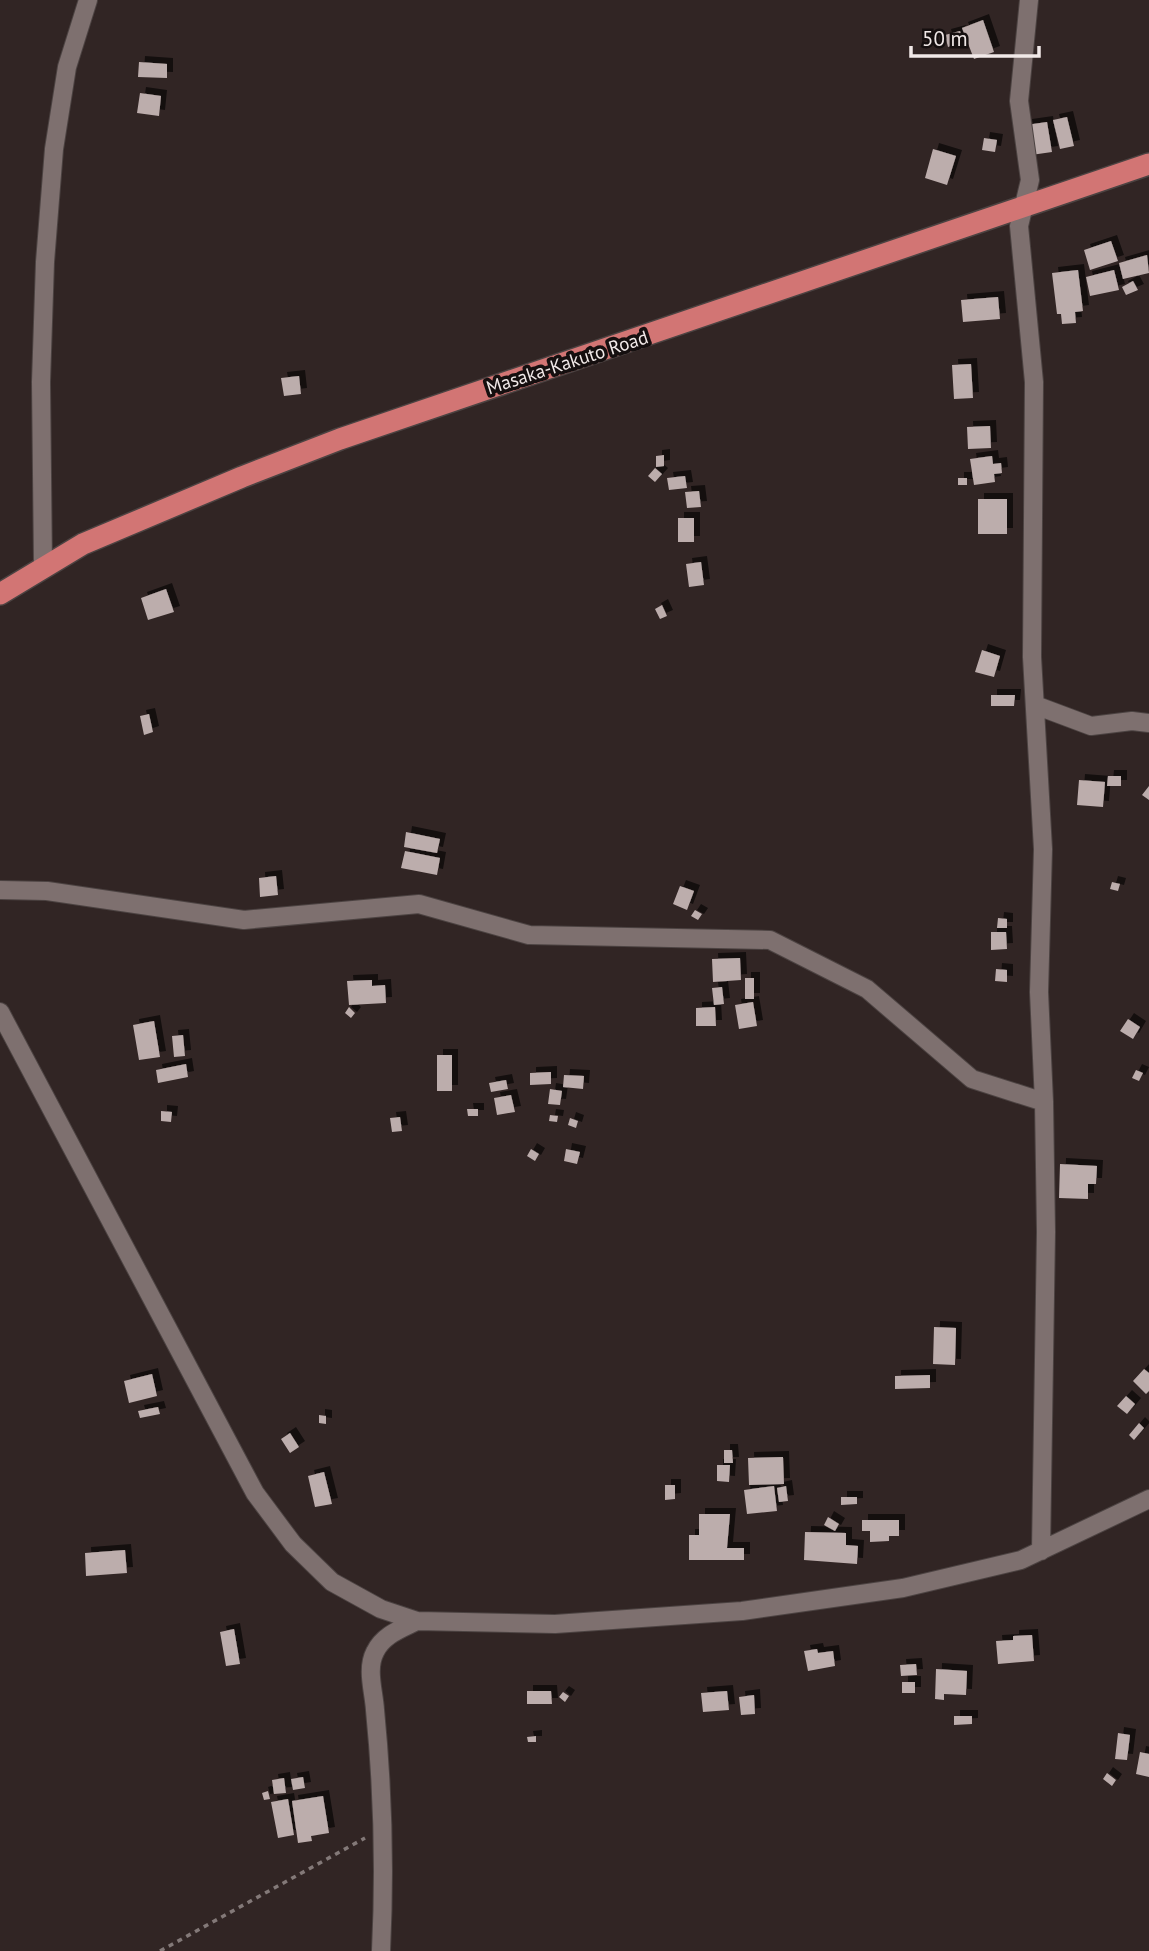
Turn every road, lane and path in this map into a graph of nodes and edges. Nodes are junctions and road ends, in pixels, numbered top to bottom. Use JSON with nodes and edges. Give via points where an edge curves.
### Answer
{"nodes":[{"id":1,"x":88,"y":0,"type":"edge"},
{"id":2,"x":1029,"y":0,"type":"edge"},
{"id":3,"x":1149,"y":164,"type":"edge"},
{"id":4,"x":1023,"y":208,"type":"junction"},
{"id":5,"x":43,"y":566,"type":"junction"},
{"id":6,"x":0,"y":594,"type":"edge"},
{"id":7,"x":1035,"y":705,"type":"junction"},
{"id":8,"x":1149,"y":723,"type":"edge"},
{"id":9,"x":0,"y":890,"type":"edge"},
{"id":10,"x":0,"y":1012,"type":"edge"},
{"id":11,"x":1044,"y":1102,"type":"junction"},
{"id":12,"x":1149,"y":1499,"type":"edge"},
{"id":13,"x":1041,"y":1551,"type":"junction"},
{"id":14,"x":417,"y":1621,"type":"junction"},
{"id":15,"x":382,"y":1829,"type":"junction"},
{"id":16,"x":160,"y":1951,"type":"edge"},
{"id":17,"x":381,"y":1951,"type":"edge"}],
"edges":[{"from":1,"to":5,"type":"street","via":[[67,67],[50,199],[41,382]]},
{"from":2,"to":4,"type":"street","via":[[1019,101],[1030,180]]},
{"from":3,"to":4,"type":"highway","name":"Masaka-Kakuto Road"},
{"from":4,"to":5,"type":"highway","name":"Masaka-Kakuto Road","via":[[341,439],[152,514]]},
{"from":4,"to":7,"type":"street","via":[[1020,226],[1034,382]]},
{"from":5,"to":6,"type":"highway","name":"Masaka-Kakuto Road"},
{"from":7,"to":8,"type":"street","via":[[1091,726]]},
{"from":7,"to":11,"type":"street","via":[[1043,849],[1039,992]]},
{"from":9,"to":11,"type":"street","via":[[47,891],[244,920],[419,904],[529,935],[770,940],[867,989],[972,1079]]},
{"from":10,"to":14,"type":"street","via":[[255,1493],[293,1544],[332,1582],[381,1609]]},
{"from":11,"to":13,"type":"street"},
{"from":12,"to":13,"type":"street"},
{"from":13,"to":14,"type":"street","via":[[1021,1560],[903,1588],[742,1611],[555,1624]]},
{"from":14,"to":15,"type":"street","via":[[383,1639],[374,1653],[371,1672]]},
{"from":15,"to":16,"type":"path"},
{"from":15,"to":17,"type":"street"}]}
